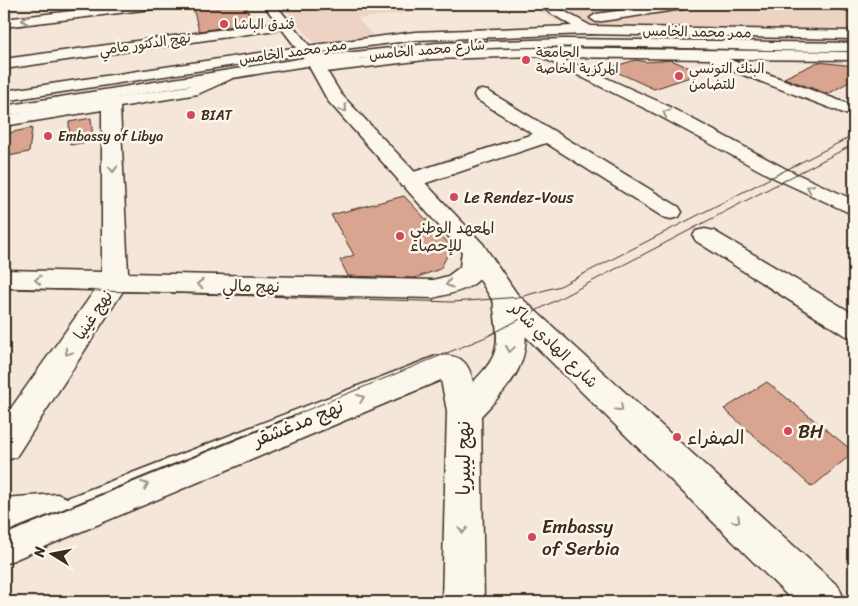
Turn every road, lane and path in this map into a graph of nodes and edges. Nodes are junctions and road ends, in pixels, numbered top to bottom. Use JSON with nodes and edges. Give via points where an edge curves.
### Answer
{"nodes":[{"id":1,"x":160,"y":4,"type":"edge"},
{"id":2,"x":269,"y":4,"type":"edge"},
{"id":3,"x":542,"y":4,"type":"edge"},
{"id":4,"x":687,"y":4,"type":"edge"},
{"id":5,"x":838,"y":4,"type":"edge"},
{"id":6,"x":854,"y":8,"type":"edge"},
{"id":7,"x":100,"y":12,"type":"edge"},
{"id":8,"x":575,"y":21,"type":"junction"},
{"id":9,"x":4,"y":23,"type":"edge"},
{"id":10,"x":285,"y":25,"type":"junction"},
{"id":11,"x":589,"y":30,"type":"junction"},
{"id":12,"x":854,"y":35,"type":"edge"},
{"id":13,"x":854,"y":42,"type":"edge"},
{"id":14,"x":103,"y":45,"type":"junction"},
{"id":15,"x":854,"y":47,"type":"edge"},
{"id":16,"x":538,"y":52,"type":"junction"},
{"id":17,"x":698,"y":53,"type":"junction"},
{"id":18,"x":854,"y":56,"type":"edge"},
{"id":19,"x":312,"y":59,"type":"junction"},
{"id":20,"x":4,"y":64,"type":"edge"},
{"id":21,"x":225,"y":76,"type":"junction"},
{"id":22,"x":108,"y":91,"type":"junction"},
{"id":23,"x":4,"y":96,"type":"edge"},
{"id":24,"x":482,"y":96,"type":"dead end"},
{"id":25,"x":4,"y":104,"type":"edge"},
{"id":26,"x":4,"y":111,"type":"edge"},
{"id":27,"x":854,"y":112,"type":"edge"},
{"id":28,"x":4,"y":121,"type":"edge"},
{"id":29,"x":547,"y":136,"type":"junction"},
{"id":30,"x":409,"y":181,"type":"junction"},
{"id":31,"x":854,"y":208,"type":"edge"},
{"id":32,"x":671,"y":212,"type":"dead end"},
{"id":33,"x":705,"y":236,"type":"dead end"},
{"id":34,"x":474,"y":250,"type":"junction"},
{"id":35,"x":4,"y":280,"type":"edge"},
{"id":36,"x":116,"y":282,"type":"junction"},
{"id":37,"x":507,"y":301,"type":"junction"},
{"id":38,"x":854,"y":327,"type":"edge"},
{"id":39,"x":464,"y":411,"type":"junction"},
{"id":40,"x":4,"y":446,"type":"edge"},
{"id":41,"x":104,"y":502,"type":"junction"},
{"id":42,"x":4,"y":517,"type":"edge"},
{"id":43,"x":4,"y":544,"type":"edge"},
{"id":44,"x":463,"y":602,"type":"edge"},
{"id":45,"x":824,"y":602,"type":"edge"}],
"edges":[{"from":1,"to":7,"type":"street"},
{"from":2,"to":10,"type":"street","name":"شارع الهادي شاكر"},
{"from":3,"to":8,"type":"street"},
{"from":4,"to":8,"type":"street"},
{"from":5,"to":6,"type":"street"},
{"from":7,"to":9,"type":"street","one_way":true},
{"from":8,"to":11,"type":"street"},
{"from":10,"to":14,"type":"street","name":"نهج الدكتور مامي"},
{"from":10,"to":19,"type":"street","name":"شارع الهادي شاكر"},
{"from":11,"to":12,"type":"street","name":"ممر محمد الخامس"},
{"from":11,"to":19,"type":"street","name":"ممر محمد الخامس","via":[[415,36]]},
{"from":13,"to":19,"type":"street","name":"شارع محمد الخامس","via":[[526,37],[434,42]]},
{"from":14,"to":20,"type":"street","name":"نهج الدكتور مامي"},
{"from":14,"to":22,"type":"street","name":"نهج غينيا"},
{"from":15,"to":19,"type":"street","name":"شارع محمد الخامس","via":[[533,43]]},
{"from":16,"to":17,"type":"street","name":"شارع محمد الخامس"},
{"from":16,"to":19,"type":"street","name":"شارع محمد الخامس"},
{"from":31,"to":16,"type":"street","one_way":true,"via":[[779,173],[658,108]]},
{"from":17,"to":18,"type":"street","name":"شارع محمد الخامس"},
{"from":17,"to":27,"type":"street"},
{"from":19,"to":21,"type":"street","name":"شارع محمد الخامس"},
{"from":19,"to":22,"type":"street","name":"ممر محمد الخامس"},
{"from":19,"to":25,"type":"street","name":"شارع محمد الخامس"},
{"from":19,"to":30,"type":"street","name":"شارع الهادي شاكر","one_way":true,"via":[[334,97]]},
{"from":21,"to":22,"type":"street","name":"ممر محمد الخامس","via":[[192,90]]},
{"from":21,"to":26,"type":"street","name":"شارع محمد الخامس"},
{"from":22,"to":23,"type":"street","name":"ممر محمد الخامس"},
{"from":22,"to":28,"type":"street","name":"ممر محمد الخامس"},
{"from":22,"to":36,"type":"street","name":"نهج غينيا","one_way":true},
{"from":24,"to":29,"type":"street"},
{"from":29,"to":30,"type":"street"},
{"from":29,"to":32,"type":"street"},
{"from":30,"to":34,"type":"street","name":"شارع الهادي شاكر"},
{"from":33,"to":38,"type":"street"},
{"from":34,"to":36,"type":"street","name":"نهج مالي","one_way":true,"via":[[473,271],[457,282],[433,289]]},
{"from":34,"to":37,"type":"street","name":"شارع الهادي شاكر"},
{"from":36,"to":35,"type":"street","name":"نهج مالي","one_way":true},
{"from":36,"to":40,"type":"street","name":"نهج غينيا","one_way":true},
{"from":37,"to":39,"type":"street","name":"نهج ليبيريا","one_way":true,"via":[[512,346],[509,359]]},
{"from":37,"to":45,"type":"street","name":"شارع الهادي شاكر","one_way":true},
{"from":41,"to":39,"type":"street","name":"نهج مدغشقر","one_way":true,"via":[[436,368],[454,371]]},
{"from":39,"to":44,"type":"street","name":"نهج ليبيريا","one_way":true},
{"from":41,"to":42,"type":"street","name":"نهج مدغشقر","via":[[48,515]]},
{"from":41,"to":43,"type":"street","name":"نهج مدغشقر"}]}
